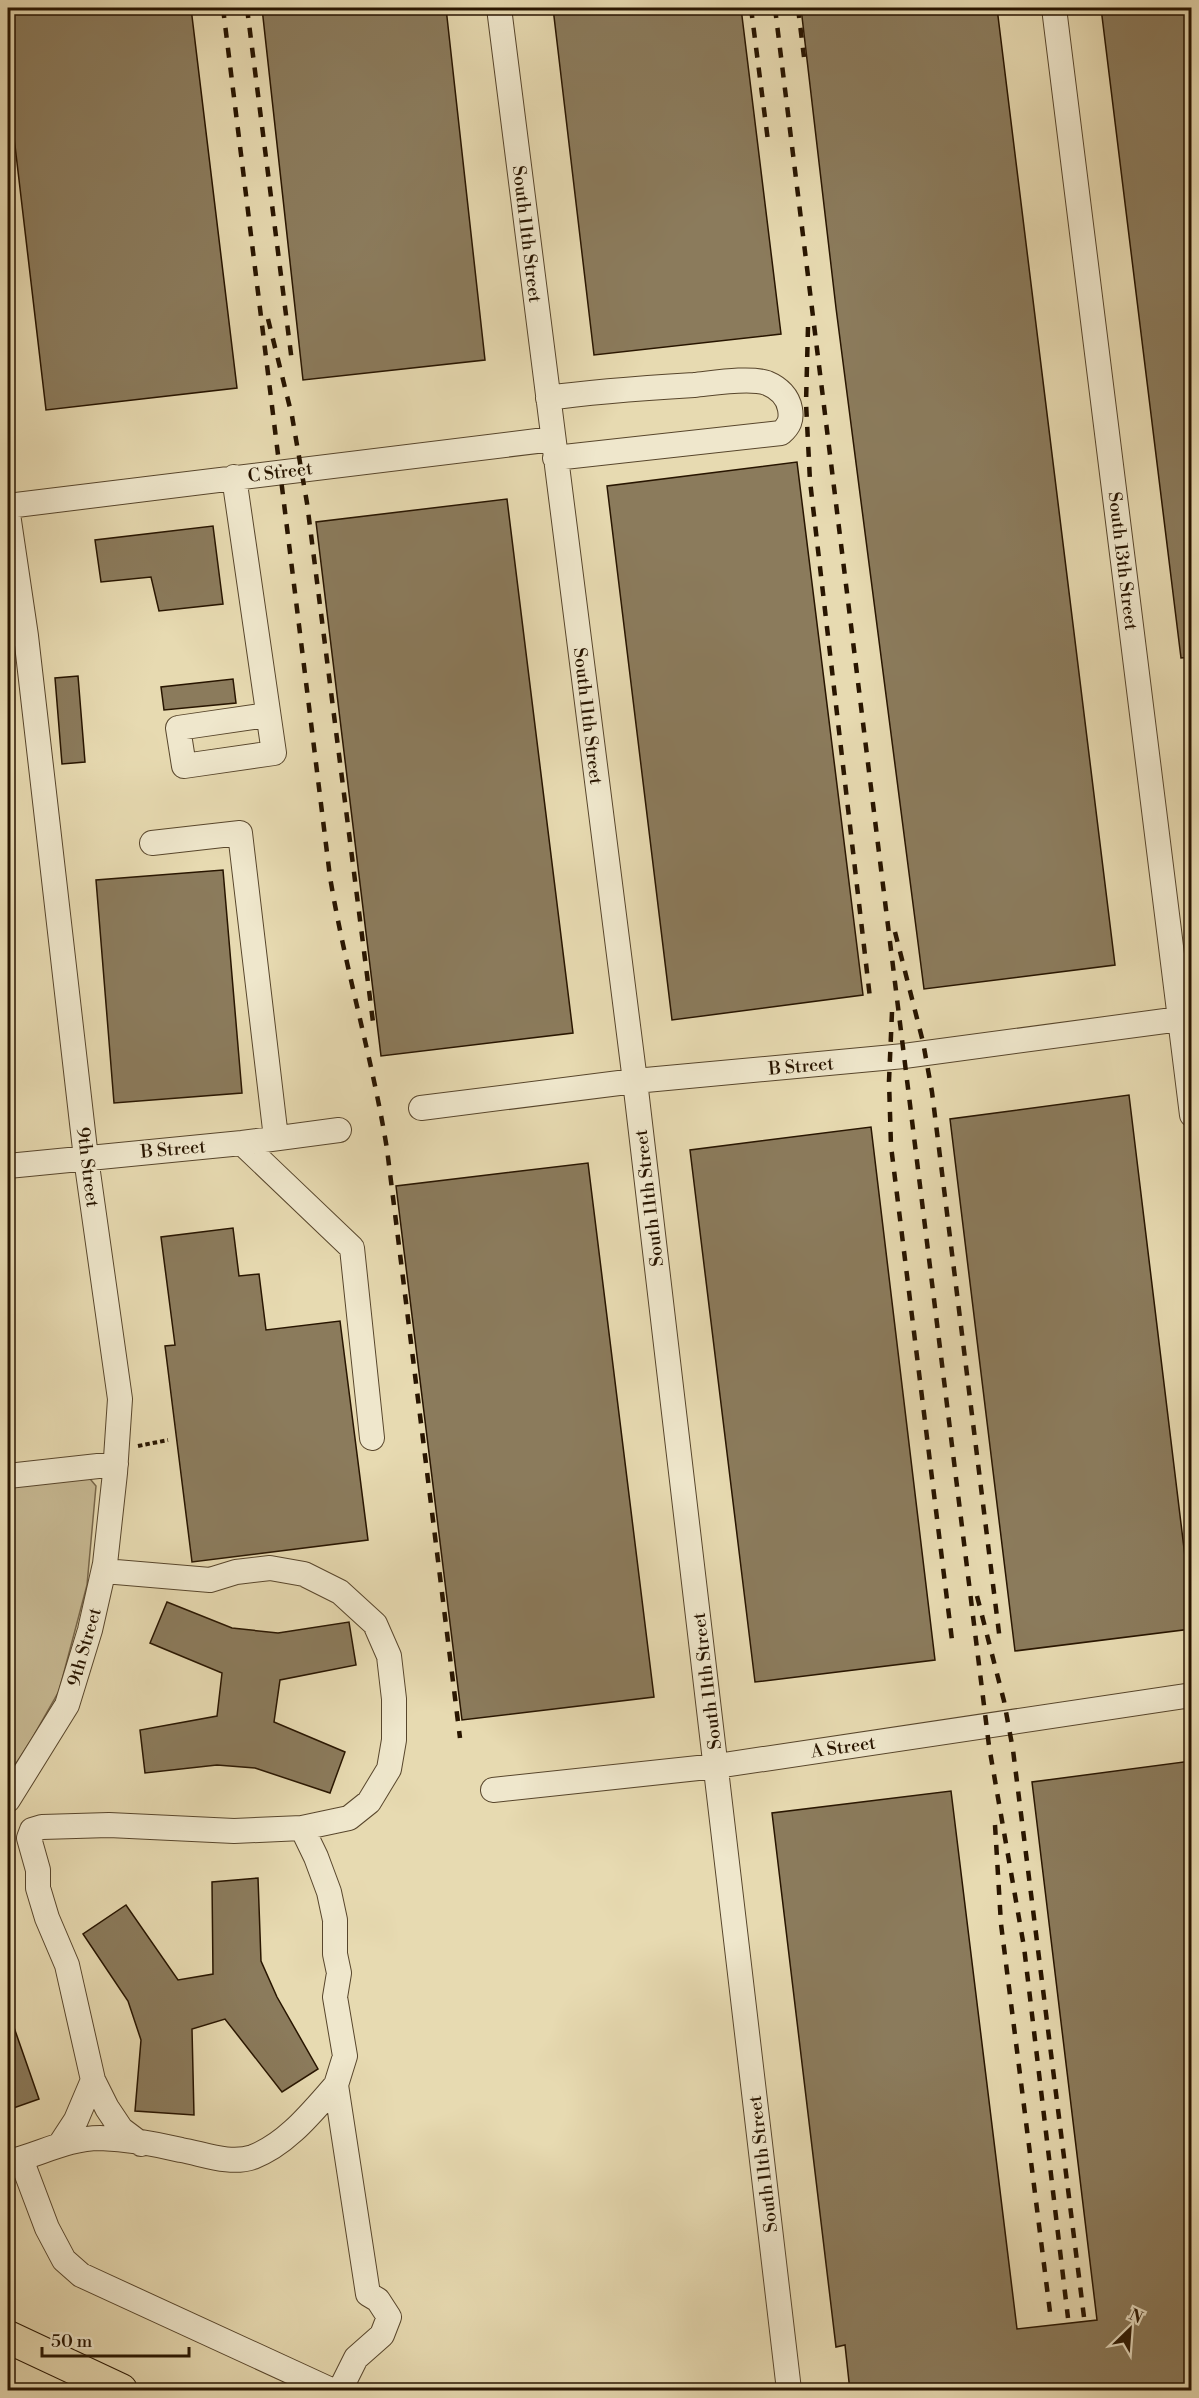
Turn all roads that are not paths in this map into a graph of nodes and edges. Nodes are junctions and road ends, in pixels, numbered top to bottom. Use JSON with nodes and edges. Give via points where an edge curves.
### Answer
{"nodes":[{"id":1,"x":499,"y":8,"type":"edge"},
{"id":2,"x":1054,"y":8,"type":"edge"},
{"id":3,"x":548,"y":398,"type":"junction"},
{"id":4,"x":554,"y":449,"type":"junction"},
{"id":5,"x":234,"y":477,"type":"junction"},
{"id":6,"x":8,"y":506,"type":"edge"},
{"id":7,"x":8,"y":514,"type":"edge"},
{"id":8,"x":17,"y":637,"type":"edge"},
{"id":9,"x":268,"y":715,"type":"dead end"},
{"id":10,"x":152,"y":843,"type":"dead end"},
{"id":11,"x":1180,"y":1019,"type":"junction"},
{"id":12,"x":635,"y":1081,"type":"junction"},
{"id":13,"x":421,"y":1108,"type":"dead end"},
{"id":14,"x":1191,"y":1115,"type":"edge"},
{"id":15,"x":339,"y":1130,"type":"dead end"},
{"id":16,"x":276,"y":1138,"type":"junction"},
{"id":17,"x":242,"y":1143,"type":"junction"},
{"id":18,"x":87,"y":1158,"type":"junction"},
{"id":19,"x":8,"y":1166,"type":"edge"},
{"id":20,"x":372,"y":1438,"type":"dead end"},
{"id":21,"x":116,"y":1464,"type":"junction"},
{"id":22,"x":8,"y":1476,"type":"edge"},
{"id":23,"x":104,"y":1571,"type":"junction"},
{"id":24,"x":1191,"y":1695,"type":"edge"},
{"id":25,"x":717,"y":1766,"type":"junction"},
{"id":26,"x":493,"y":1790,"type":"dead end"},
{"id":27,"x":8,"y":1800,"type":"edge"},
{"id":28,"x":302,"y":1828,"type":"junction"},
{"id":29,"x":93,"y":2080,"type":"junction"},
{"id":30,"x":336,"y":2085,"type":"junction"},
{"id":31,"x":61,"y":2143,"type":"junction"},
{"id":32,"x":141,"y":2144,"type":"junction"},
{"id":33,"x":14,"y":2160,"type":"edge"},
{"id":34,"x":8,"y":2337,"type":"edge"},
{"id":35,"x":121,"y":2391,"type":"edge"},
{"id":36,"x":331,"y":2391,"type":"edge"},
{"id":37,"x":340,"y":2391,"type":"edge"},
{"id":38,"x":789,"y":2391,"type":"edge"}],
"edges":[{"from":1,"to":3,"type":"lane","name":"South 11th Street"},
{"from":2,"to":11,"type":"lane","name":"South 13th Street"},
{"from":3,"to":4,"type":"lane","name":"South 11th Street"},
{"from":3,"to":4,"type":"lane","name":"C Street","via":[[597,391],[764,382],[776,387],[789,402],[792,418],[781,433]]},
{"from":4,"to":5,"type":"lane","name":"C Street"},
{"from":4,"to":12,"type":"lane","name":"South 11th Street"},
{"from":5,"to":6,"type":"lane","name":"C Street"},
{"from":5,"to":9,"type":"lane"},
{"from":7,"to":8,"type":"lane","name":"9th Street"},
{"from":8,"to":18,"type":"lane","name":"9th Street"},
{"from":10,"to":16,"type":"lane","via":[[240,833]]},
{"from":11,"to":12,"type":"lane","name":"B Street","via":[[904,1056]]},
{"from":11,"to":14,"type":"lane","name":"South 13th Street"},
{"from":12,"to":13,"type":"lane","name":"B Street"},
{"from":12,"to":25,"type":"lane","name":"South 11th Street"},
{"from":15,"to":16,"type":"lane","name":"B Street"},
{"from":16,"to":17,"type":"lane","name":"B Street"},
{"from":17,"to":18,"type":"lane","name":"B Street"},
{"from":17,"to":20,"type":"lane","via":[[352,1248]]},
{"from":18,"to":19,"type":"lane","name":"B Street"},
{"from":18,"to":21,"type":"lane","name":"9th Street","via":[[120,1399]]},
{"from":21,"to":22,"type":"lane"},
{"from":21,"to":23,"type":"lane","name":"9th Street"},
{"from":23,"to":27,"type":"lane","name":"9th Street","via":[[67,1705]]},
{"from":23,"to":28,"type":"lane","via":[[210,1580],[270,1568],[304,1574],[340,1592],[375,1624],[389,1656],[394,1699],[389,1770],[369,1802],[349,1818]]},
{"from":24,"to":25,"type":"lane","name":"A Street"},
{"from":25,"to":26,"type":"lane","name":"A Street"},
{"from":25,"to":38,"type":"lane","name":"South 11th Street"},
{"from":28,"to":29,"type":"lane","via":[[234,1831],[110,1825],[32,1830],[29,1838],[38,1870],[38,1888],[67,1965]]},
{"from":28,"to":30,"type":"lane","via":[[329,1892],[334,1920],[339,1973],[335,1997],[345,2056]]},
{"from":29,"to":31,"type":"lane"},
{"from":29,"to":32,"type":"lane","via":[[121,2129]]},
{"from":30,"to":32,"type":"lane","via":[[280,2142],[252,2157],[219,2159]]},
{"from":30,"to":37,"type":"lane","via":[[368,2294],[378,2300],[389,2317],[382,2336],[356,2358]]},
{"from":31,"to":32,"type":"lane","via":[[99,2138]]},
{"from":31,"to":33,"type":"lane"},
{"from":33,"to":36,"type":"lane","via":[[64,2260],[81,2275]]},
{"from":34,"to":35,"type":"main road"}]}
